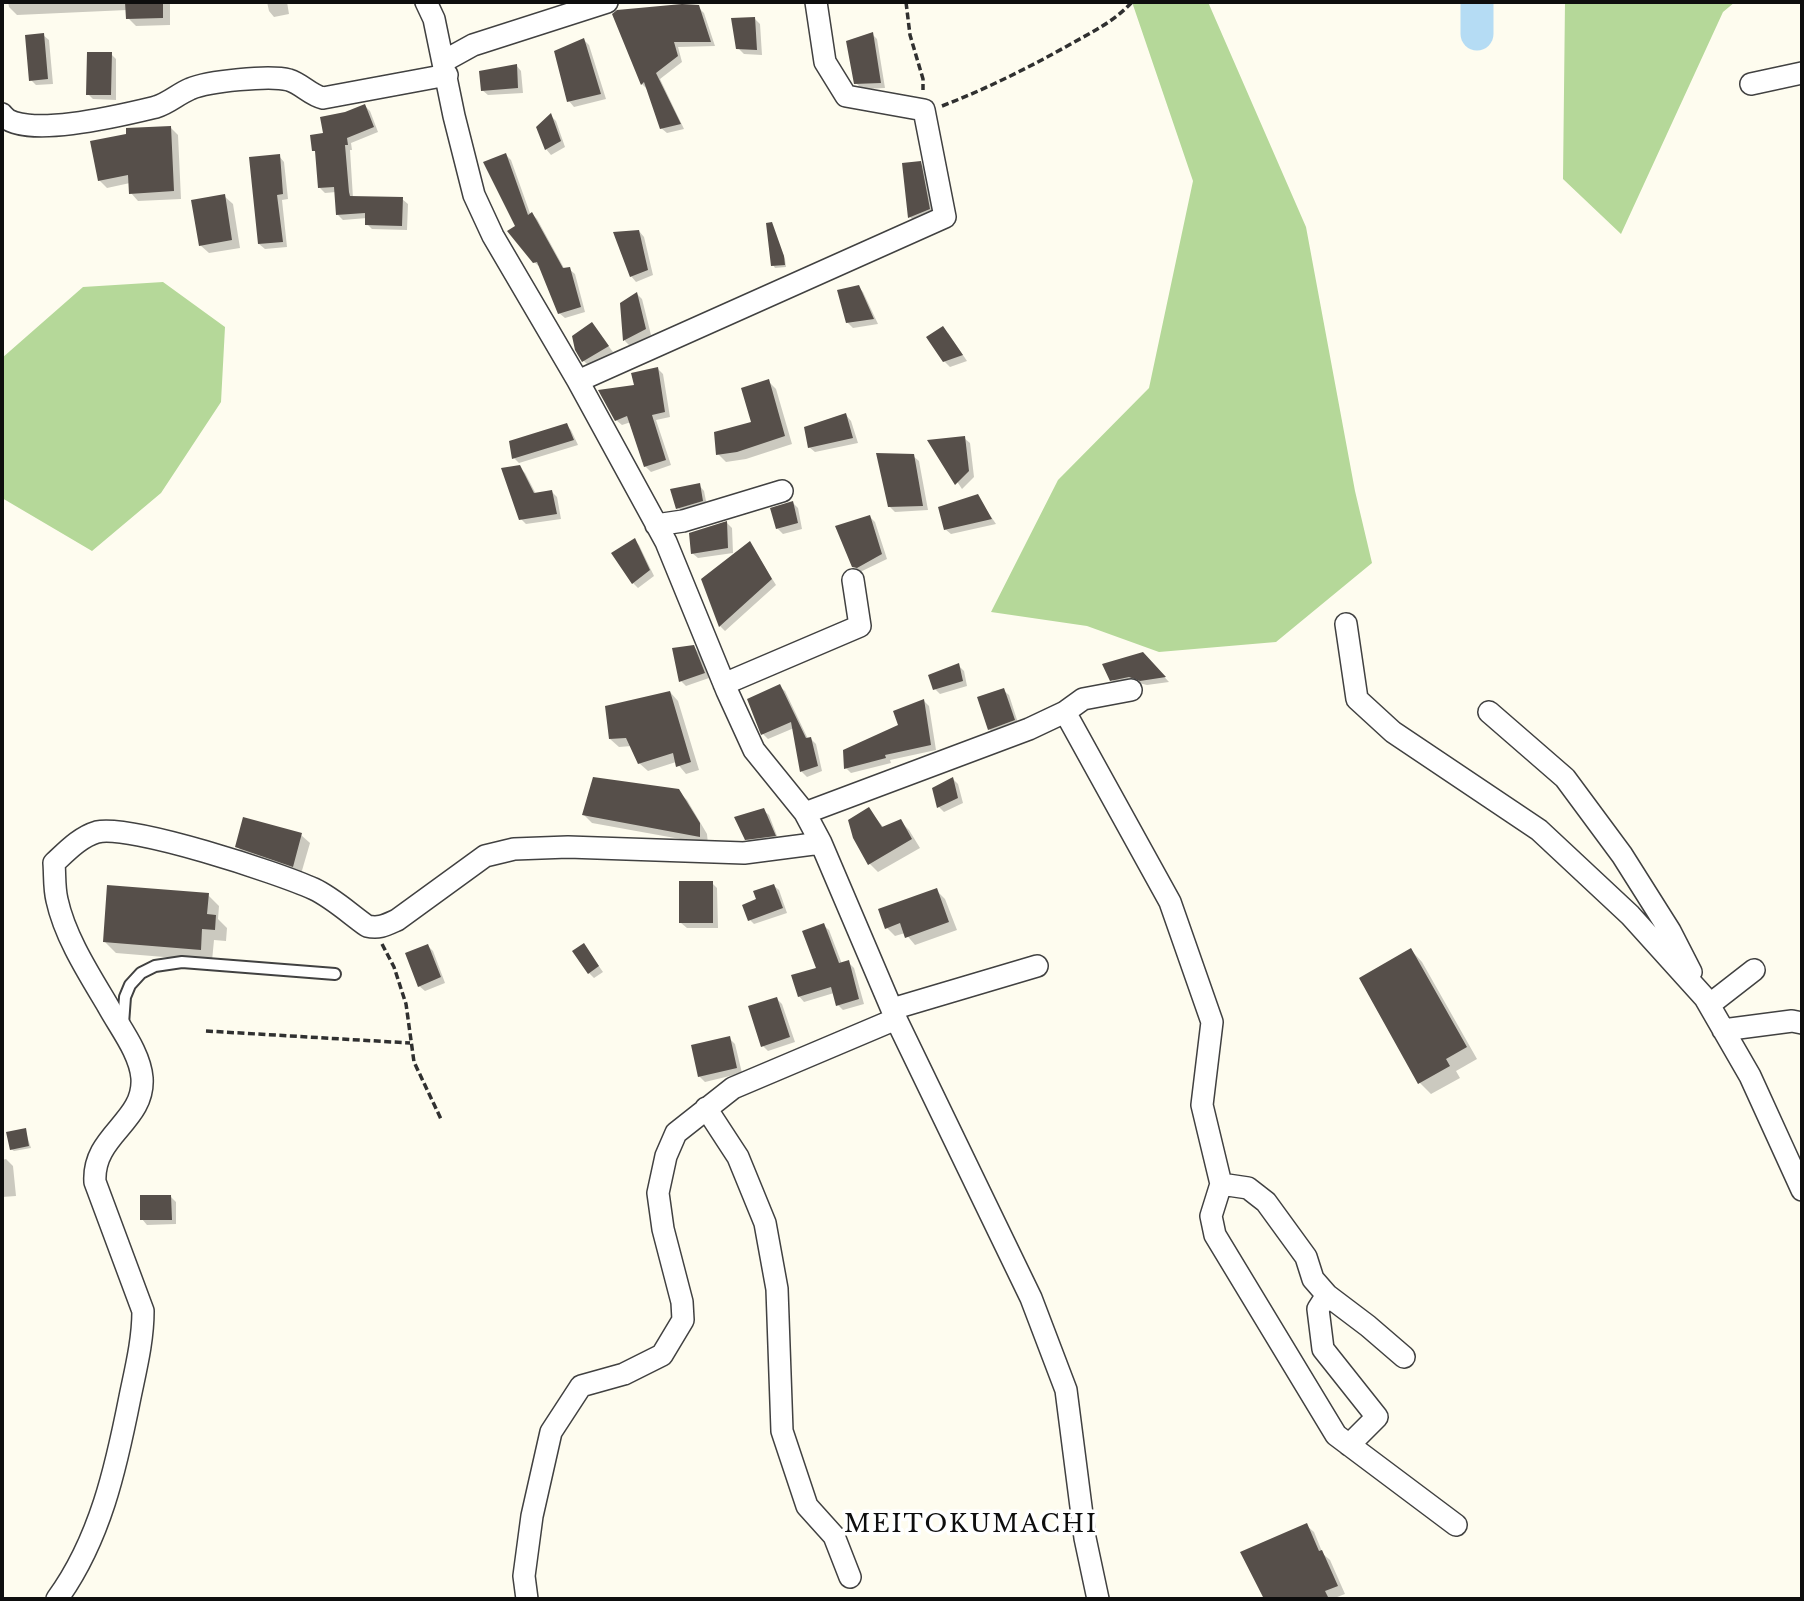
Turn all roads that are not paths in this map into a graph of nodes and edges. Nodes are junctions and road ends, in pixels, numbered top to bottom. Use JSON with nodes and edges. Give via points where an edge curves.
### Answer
{"nodes":[{"id":1,"x":426,"y":2,"type":"edge"},
{"id":2,"x":607,"y":2,"type":"edge"},
{"id":3,"x":816,"y":2,"type":"edge"},
{"id":4,"x":446,"y":68,"type":"junction"},
{"id":5,"x":1802,"y":73,"type":"edge"},
{"id":6,"x":1751,"y":84,"type":"dead end"},
{"id":7,"x":2,"y":114,"type":"edge"},
{"id":8,"x":579,"y":381,"type":"junction"},
{"id":9,"x":782,"y":492,"type":"dead end"},
{"id":10,"x":656,"y":525,"type":"junction"},
{"id":11,"x":853,"y":580,"type":"dead end"},
{"id":12,"x":1346,"y":624,"type":"dead end"},
{"id":13,"x":724,"y":684,"type":"junction"},
{"id":14,"x":1131,"y":690,"type":"dead end"},
{"id":15,"x":1065,"y":712,"type":"junction"},
{"id":16,"x":1489,"y":712,"type":"dead end"},
{"id":17,"x":805,"y":813,"type":"junction"},
{"id":18,"x":821,"y":843,"type":"junction"},
{"id":19,"x":1037,"y":966,"type":"dead end"},
{"id":20,"x":1754,"y":970,"type":"dead end"},
{"id":21,"x":335,"y":974,"type":"dead end"},
{"id":22,"x":1707,"y":1002,"type":"junction"},
{"id":23,"x":894,"y":1014,"type":"junction"},
{"id":24,"x":1802,"y":1023,"type":"edge"},
{"id":25,"x":122,"y":1030,"type":"junction"},
{"id":26,"x":1723,"y":1030,"type":"junction"},
{"id":27,"x":706,"y":1108,"type":"junction"},
{"id":28,"x":1221,"y":1184,"type":"junction"},
{"id":29,"x":1802,"y":1190,"type":"edge"},
{"id":30,"x":1327,"y":1295,"type":"junction"},
{"id":31,"x":1404,"y":1357,"type":"dead end"},
{"id":32,"x":1349,"y":1445,"type":"junction"},
{"id":33,"x":1456,"y":1525,"type":"dead end"},
{"id":34,"x":850,"y":1577,"type":"dead end"},
{"id":35,"x":57,"y":1599,"type":"edge"},
{"id":36,"x":527,"y":1599,"type":"edge"},
{"id":37,"x":1098,"y":1599,"type":"edge"}],
"edges":[{"from":1,"to":4,"type":"street"},
{"from":2,"to":4,"type":"street","via":[[473,45]]},
{"from":3,"to":8,"type":"street","via":[[825,62],[846,96],[923,110],[946,217]]},
{"from":4,"to":7,"type":"street","via":[[331,98],[316,96],[284,79],[242,80],[195,87],[166,104],[95,120],[18,125],[6,121]]},
{"from":4,"to":8,"type":"street","via":[[474,195],[493,236]]},
{"from":5,"to":6,"type":"street"},
{"from":8,"to":10,"type":"street"},
{"from":9,"to":10,"type":"street"},
{"from":10,"to":13,"type":"street"},
{"from":11,"to":13,"type":"street","via":[[860,626]]},
{"from":12,"to":22,"type":"street","via":[[1357,699],[1393,732],[1539,830],[1630,915]]},
{"from":13,"to":17,"type":"street","via":[[754,750]]},
{"from":14,"to":15,"type":"street","via":[[1083,699]]},
{"from":15,"to":17,"type":"street"},
{"from":15,"to":28,"type":"street","via":[[1170,902],[1212,1021],[1202,1105]]},
{"from":16,"to":22,"type":"street","via":[[1565,778],[1622,855],[1670,931]]},
{"from":17,"to":18,"type":"street"},
{"from":18,"to":23,"type":"street"},
{"from":18,"to":25,"type":"street","via":[[744,853],[514,849],[485,856],[384,927],[367,926],[316,890],[252,866],[129,833],[99,832],[77,842],[54,863],[56,897],[65,926]]},
{"from":19,"to":23,"type":"street"},
{"from":20,"to":22,"type":"street"},
{"from":21,"to":25,"type":"lane","via":[[182,962],[155,966],[130,985]]},
{"from":22,"to":26,"type":"street"},
{"from":23,"to":27,"type":"street","via":[[733,1088]]},
{"from":23,"to":37,"type":"street","via":[[1031,1297],[1066,1390],[1085,1538]]},
{"from":24,"to":26,"type":"street"},
{"from":25,"to":35,"type":"street","via":[[138,1059],[142,1090],[96,1160],[94,1182],[139,1295],[143,1328],[99,1520],[81,1562]]},
{"from":26,"to":29,"type":"street","via":[[1750,1076]]},
{"from":27,"to":34,"type":"street","via":[[738,1157],[765,1223],[777,1289],[782,1431],[807,1506],[834,1536]]},
{"from":27,"to":36,"type":"street","via":[[676,1133],[658,1193],[683,1320],[662,1355],[624,1374],[580,1386],[551,1432],[532,1516],[524,1576]]},
{"from":28,"to":30,"type":"street","via":[[1248,1188],[1266,1202]]},
{"from":28,"to":32,"type":"street","via":[[1211,1216],[1215,1235],[1336,1435]]},
{"from":30,"to":31,"type":"street"},
{"from":30,"to":32,"type":"street","via":[[1318,1309],[1322,1349],[1377,1417]]},
{"from":32,"to":33,"type":"street"}]}
